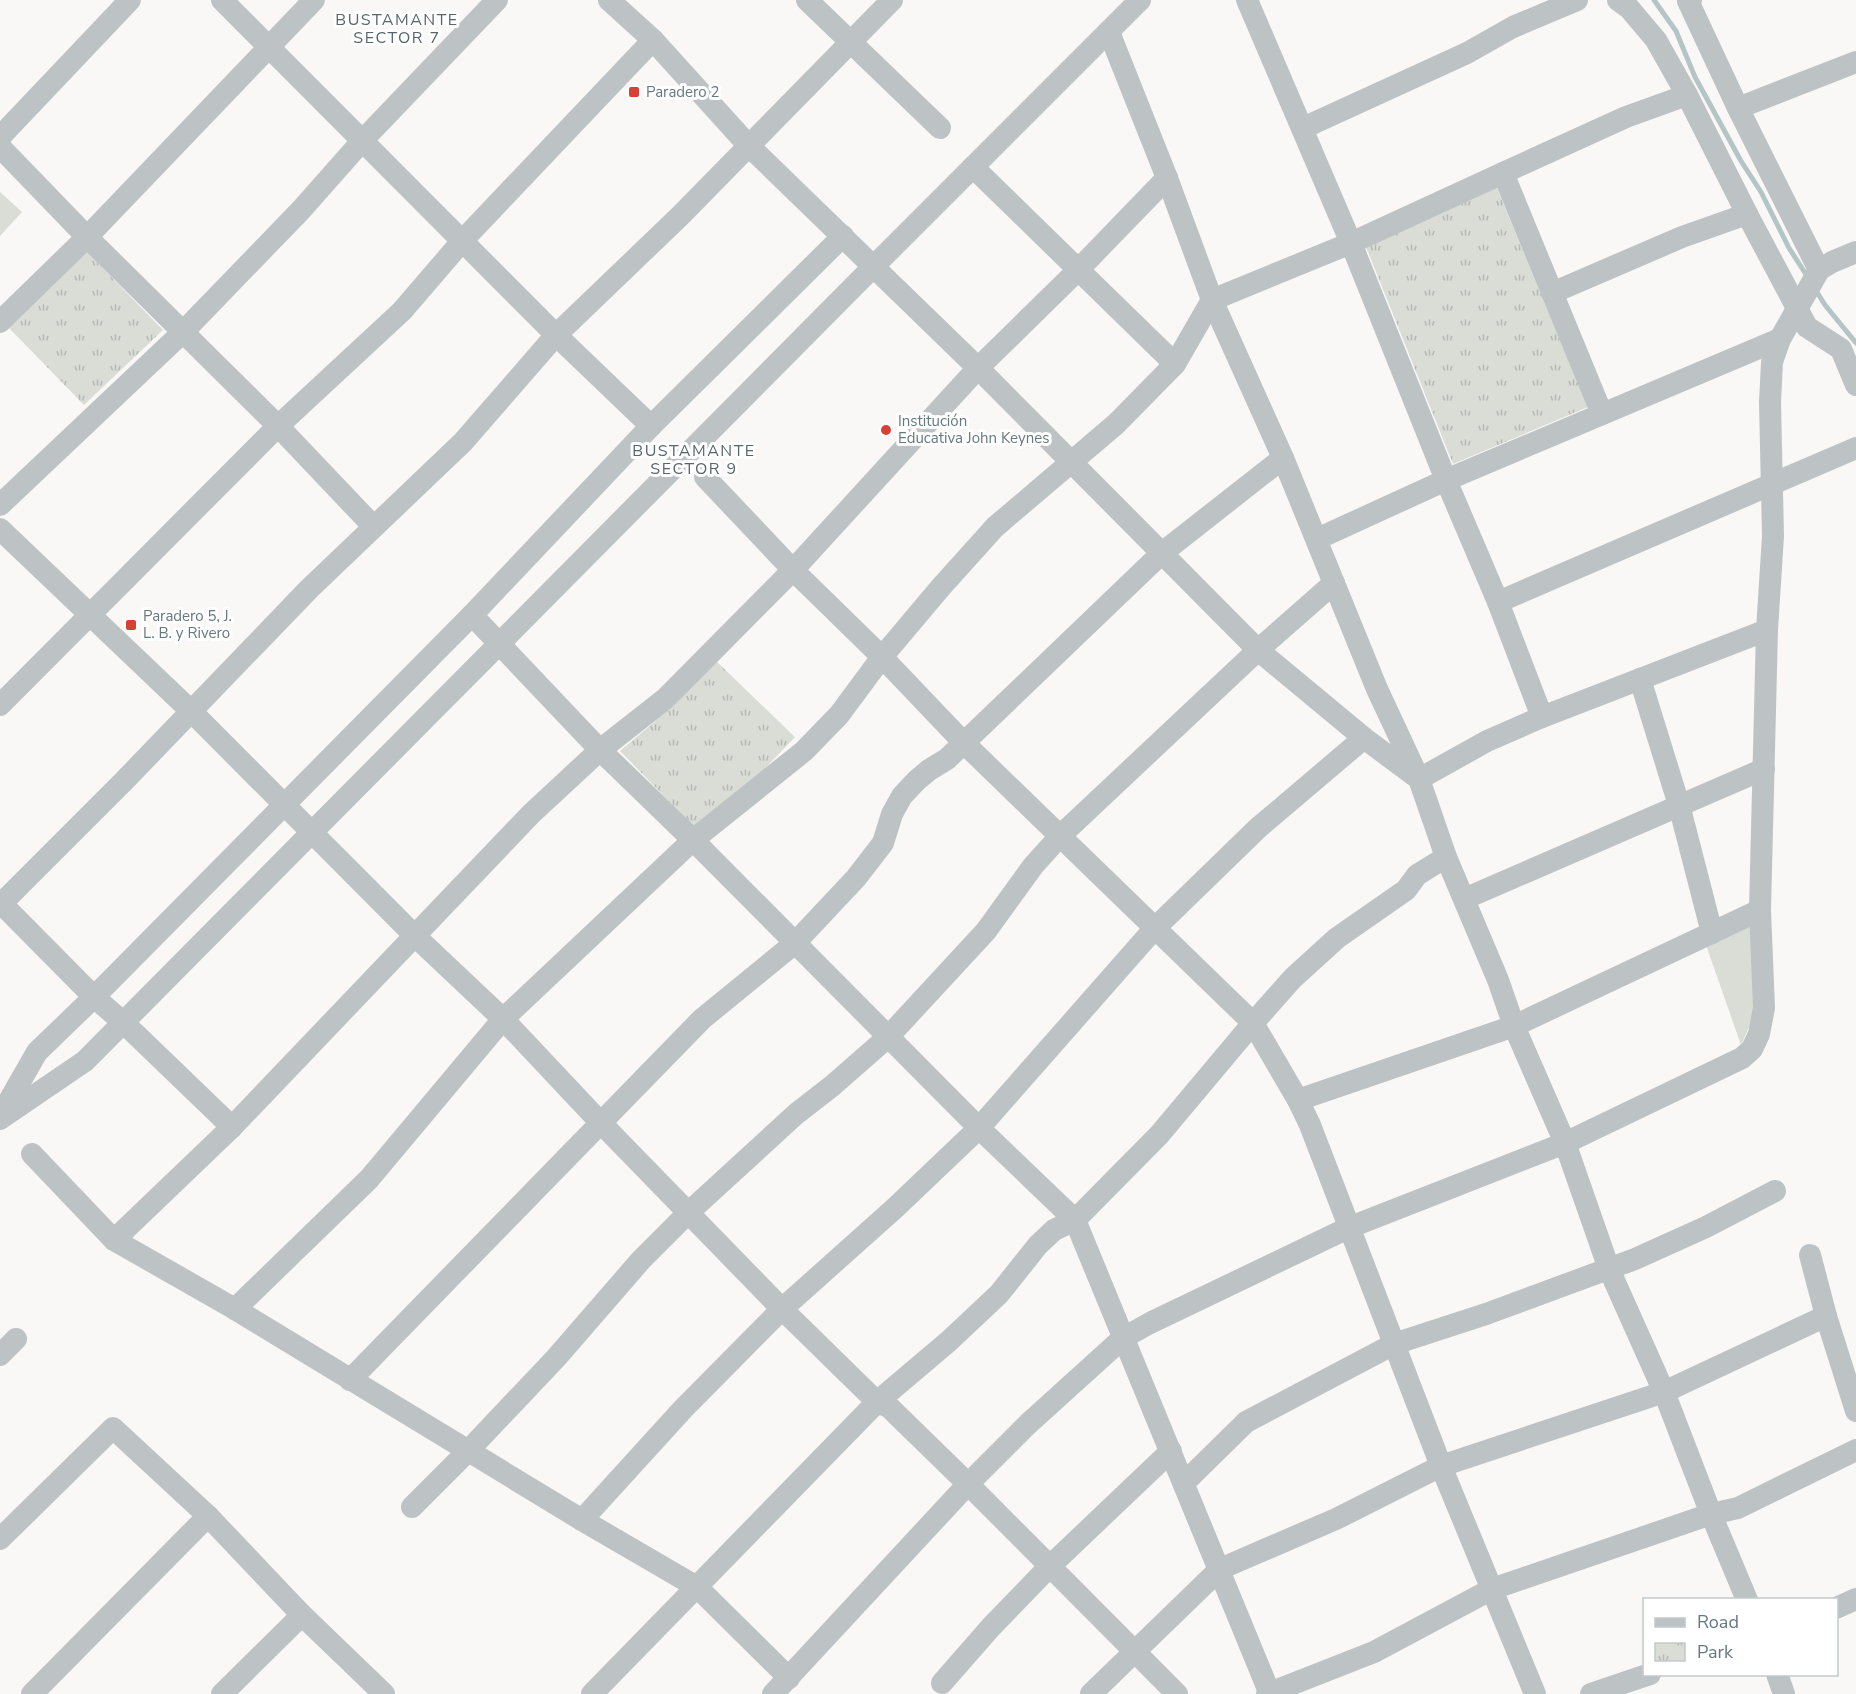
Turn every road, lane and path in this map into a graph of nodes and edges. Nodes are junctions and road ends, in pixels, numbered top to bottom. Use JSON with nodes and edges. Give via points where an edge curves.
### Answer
{"nodes":[{"id":1,"x":130,"y":0,"type":"edge"},
{"id":2,"x":222,"y":0,"type":"edge"},
{"id":3,"x":314,"y":0,"type":"edge"},
{"id":4,"x":497,"y":0,"type":"edge"},
{"id":5,"x":609,"y":0,"type":"edge"},
{"id":6,"x":807,"y":0,"type":"edge"},
{"id":7,"x":892,"y":0,"type":"edge"},
{"id":8,"x":1140,"y":0,"type":"edge"},
{"id":9,"x":1247,"y":0,"type":"edge"},
{"id":10,"x":1577,"y":0,"type":"edge"},
{"id":11,"x":1617,"y":0,"type":"edge"},
{"id":12,"x":1691,"y":0,"type":"edge"},
{"id":13,"x":1109,"y":32,"type":"junction"},
{"id":14,"x":653,"y":40,"type":"junction"},
{"id":15,"x":849,"y":42,"type":"junction"},
{"id":16,"x":269,"y":46,"type":"junction"},
{"id":17,"x":1856,"y":62,"type":"edge"},
{"id":18,"x":1687,"y":95,"type":"junction"},
{"id":19,"x":1738,"y":108,"type":"junction"},
{"id":20,"x":940,"y":128,"type":"dead end"},
{"id":21,"x":1303,"y":128,"type":"junction"},
{"id":22,"x":0,"y":136,"type":"edge"},
{"id":23,"x":362,"y":141,"type":"junction"},
{"id":24,"x":748,"y":145,"type":"junction"},
{"id":25,"x":0,"y":147,"type":"edge"},
{"id":26,"x":973,"y":167,"type":"junction"},
{"id":27,"x":1503,"y":173,"type":"junction"},
{"id":28,"x":1167,"y":178,"type":"junction"},
{"id":29,"x":1747,"y":214,"type":"junction"},
{"id":30,"x":843,"y":236,"type":"junction"},
{"id":31,"x":87,"y":237,"type":"junction"},
{"id":32,"x":463,"y":240,"type":"junction"},
{"id":33,"x":1351,"y":243,"type":"junction"},
{"id":34,"x":1856,"y":252,"type":"edge"},
{"id":35,"x":874,"y":266,"type":"junction"},
{"id":36,"x":1077,"y":270,"type":"junction"},
{"id":37,"x":1818,"y":270,"type":"junction"},
{"id":38,"x":1552,"y":293,"type":"junction"},
{"id":39,"x":1212,"y":300,"type":"junction"},
{"id":40,"x":1797,"y":308,"type":"junction"},
{"id":41,"x":0,"y":322,"type":"edge"},
{"id":42,"x":183,"y":332,"type":"junction"},
{"id":43,"x":556,"y":335,"type":"junction"},
{"id":44,"x":1780,"y":339,"type":"junction"},
{"id":45,"x":1175,"y":364,"type":"junction"},
{"id":46,"x":978,"y":368,"type":"junction"},
{"id":47,"x":1856,"y":385,"type":"edge"},
{"id":48,"x":1602,"y":414,"type":"junction"},
{"id":49,"x":278,"y":426,"type":"junction"},
{"id":50,"x":651,"y":426,"type":"junction"},
{"id":51,"x":1856,"y":448,"type":"edge"},
{"id":52,"x":1283,"y":458,"type":"junction"},
{"id":53,"x":1071,"y":461,"type":"junction"},
{"id":54,"x":705,"y":477,"type":"dead end"},
{"id":55,"x":1446,"y":480,"type":"junction"},
{"id":56,"x":1772,"y":485,"type":"junction"},
{"id":57,"x":0,"y":505,"type":"edge"},
{"id":58,"x":374,"y":527,"type":"junction"},
{"id":59,"x":0,"y":529,"type":"edge"},
{"id":60,"x":1317,"y":539,"type":"junction"},
{"id":61,"x":1162,"y":553,"type":"junction"},
{"id":62,"x":793,"y":570,"type":"junction"},
{"id":63,"x":1334,"y":583,"type":"junction"},
{"id":64,"x":1498,"y":602,"type":"junction"},
{"id":65,"x":472,"y":615,"type":"junction"},
{"id":66,"x":90,"y":616,"type":"junction"},
{"id":67,"x":1767,"y":630,"type":"junction"},
{"id":68,"x":499,"y":644,"type":"junction"},
{"id":69,"x":1258,"y":650,"type":"junction"},
{"id":70,"x":882,"y":657,"type":"junction"},
{"id":71,"x":1640,"y":680,"type":"junction"},
{"id":72,"x":0,"y":705,"type":"edge"},
{"id":73,"x":191,"y":711,"type":"junction"},
{"id":74,"x":1542,"y":717,"type":"junction"},
{"id":75,"x":1364,"y":738,"type":"junction"},
{"id":76,"x":964,"y":743,"type":"junction"},
{"id":77,"x":600,"y":750,"type":"junction"},
{"id":78,"x":1764,"y":769,"type":"junction"},
{"id":79,"x":1419,"y":779,"type":"junction"},
{"id":80,"x":284,"y":805,"type":"junction"},
{"id":81,"x":1679,"y":805,"type":"junction"},
{"id":82,"x":312,"y":833,"type":"junction"},
{"id":83,"x":1060,"y":836,"type":"junction"},
{"id":84,"x":693,"y":840,"type":"junction"},
{"id":85,"x":1446,"y":857,"type":"junction"},
{"id":86,"x":1464,"y":899,"type":"junction"},
{"id":87,"x":1,"y":903,"type":"edge"},
{"id":88,"x":1761,"y":910,"type":"junction"},
{"id":89,"x":1154,"y":929,"type":"junction"},
{"id":90,"x":1712,"y":933,"type":"junction"},
{"id":91,"x":415,"y":936,"type":"junction"},
{"id":92,"x":795,"y":943,"type":"junction"},
{"id":93,"x":94,"y":997,"type":"junction"},
{"id":94,"x":503,"y":1019,"type":"junction"},
{"id":95,"x":124,"y":1023,"type":"junction"},
{"id":96,"x":1253,"y":1023,"type":"junction"},
{"id":97,"x":1515,"y":1026,"type":"junction"},
{"id":98,"x":888,"y":1037,"type":"junction"},
{"id":99,"x":1298,"y":1100,"type":"junction"},
{"id":100,"x":0,"y":1118,"type":"edge"},
{"id":101,"x":600,"y":1122,"type":"junction"},
{"id":102,"x":232,"y":1127,"type":"junction"},
{"id":103,"x":979,"y":1128,"type":"junction"},
{"id":104,"x":1565,"y":1143,"type":"junction"},
{"id":105,"x":32,"y":1154,"type":"dead end"},
{"id":106,"x":1775,"y":1191,"type":"dead end"},
{"id":107,"x":689,"y":1212,"type":"junction"},
{"id":108,"x":1075,"y":1220,"type":"junction"},
{"id":109,"x":1348,"y":1228,"type":"junction"},
{"id":110,"x":114,"y":1240,"type":"junction"},
{"id":111,"x":1810,"y":1255,"type":"dead end"},
{"id":112,"x":1609,"y":1269,"type":"junction"},
{"id":113,"x":782,"y":1309,"type":"junction"},
{"id":114,"x":235,"y":1310,"type":"junction"},
{"id":115,"x":1826,"y":1316,"type":"junction"},
{"id":116,"x":1124,"y":1338,"type":"junction"},
{"id":117,"x":16,"y":1339,"type":"dead end"},
{"id":118,"x":1394,"y":1344,"type":"junction"},
{"id":119,"x":0,"y":1355,"type":"edge"},
{"id":120,"x":350,"y":1380,"type":"junction"},
{"id":121,"x":1664,"y":1392,"type":"junction"},
{"id":122,"x":877,"y":1402,"type":"junction"},
{"id":123,"x":1856,"y":1411,"type":"edge"},
{"id":124,"x":1856,"y":1450,"type":"edge"},
{"id":125,"x":468,"y":1451,"type":"junction"},
{"id":126,"x":1171,"y":1451,"type":"junction"},
{"id":127,"x":1442,"y":1467,"type":"junction"},
{"id":128,"x":1184,"y":1483,"type":"junction"},
{"id":129,"x":968,"y":1484,"type":"junction"},
{"id":130,"x":412,"y":1506,"type":"dead end"},
{"id":131,"x":1711,"y":1514,"type":"junction"},
{"id":132,"x":208,"y":1516,"type":"junction"},
{"id":133,"x":582,"y":1520,"type":"junction"},
{"id":134,"x":0,"y":1539,"type":"edge"},
{"id":135,"x":1050,"y":1567,"type":"junction"},
{"id":136,"x":1220,"y":1569,"type":"junction"},
{"id":137,"x":697,"y":1587,"type":"junction"},
{"id":138,"x":1492,"y":1589,"type":"junction"},
{"id":139,"x":1747,"y":1598,"type":"edge"},
{"id":140,"x":1856,"y":1599,"type":"edge"},
{"id":141,"x":1838,"y":1607,"type":"edge"},
{"id":142,"x":302,"y":1615,"type":"junction"},
{"id":143,"x":1134,"y":1651,"type":"junction"},
{"id":144,"x":1644,"y":1676,"type":"edge"},
{"id":145,"x":1778,"y":1676,"type":"edge"},
{"id":146,"x":789,"y":1678,"type":"junction"},
{"id":147,"x":942,"y":1683,"type":"dead end"},
{"id":148,"x":32,"y":1694,"type":"edge"},
{"id":149,"x":222,"y":1694,"type":"edge"},
{"id":150,"x":384,"y":1694,"type":"edge"},
{"id":151,"x":592,"y":1694,"type":"edge"},
{"id":152,"x":774,"y":1694,"type":"edge"},
{"id":153,"x":1091,"y":1694,"type":"edge"},
{"id":154,"x":1177,"y":1694,"type":"edge"},
{"id":155,"x":1269,"y":1694,"type":"edge"},
{"id":156,"x":1535,"y":1694,"type":"edge"},
{"id":157,"x":1591,"y":1694,"type":"edge"},
{"id":158,"x":1784,"y":1694,"type":"edge"}],
"edges":[{"from":1,"to":22,"type":"street"},
{"from":2,"to":16,"type":"street"},
{"from":3,"to":16,"type":"street"},
{"from":4,"to":23,"type":"street"},
{"from":5,"to":14,"type":"street"},
{"from":6,"to":15,"type":"street"},
{"from":7,"to":15,"type":"street"},
{"from":8,"to":13,"type":"street"},
{"from":9,"to":21,"type":"street"},
{"from":10,"to":21,"type":"street"},
{"from":11,"to":18,"type":"street","via":[[1629,8],[1656,40]]},
{"from":12,"to":19,"type":"street","via":[[1688,2]]},
{"from":13,"to":26,"type":"street"},
{"from":13,"to":28,"type":"street"},
{"from":14,"to":24,"type":"street"},
{"from":14,"to":32,"type":"street"},
{"from":15,"to":20,"type":"street"},
{"from":15,"to":24,"type":"street"},
{"from":16,"to":23,"type":"street"},
{"from":16,"to":31,"type":"street"},
{"from":17,"to":19,"type":"street"},
{"from":18,"to":27,"type":"street","via":[[1626,117]]},
{"from":18,"to":29,"type":"street"},
{"from":19,"to":37,"type":"street"},
{"from":21,"to":33,"type":"street"},
{"from":23,"to":32,"type":"street"},
{"from":23,"to":42,"type":"street"},
{"from":24,"to":30,"type":"street"},
{"from":24,"to":43,"type":"street"},
{"from":25,"to":31,"type":"street"},
{"from":26,"to":35,"type":"street"},
{"from":26,"to":36,"type":"street"},
{"from":27,"to":33,"type":"street"},
{"from":27,"to":38,"type":"street"},
{"from":28,"to":36,"type":"street"},
{"from":28,"to":39,"type":"street"},
{"from":29,"to":38,"type":"street","via":[[1682,237]]},
{"from":29,"to":40,"type":"street"},
{"from":30,"to":35,"type":"street"},
{"from":30,"to":50,"type":"street"},
{"from":31,"to":41,"type":"street"},
{"from":31,"to":42,"type":"street"},
{"from":32,"to":43,"type":"street"},
{"from":32,"to":49,"type":"street","via":[[402,310]]},
{"from":33,"to":39,"type":"street"},
{"from":33,"to":55,"type":"street"},
{"from":34,"to":37,"type":"street"},
{"from":35,"to":46,"type":"street"},
{"from":35,"to":68,"type":"street"},
{"from":36,"to":45,"type":"street"},
{"from":36,"to":46,"type":"street"},
{"from":37,"to":40,"type":"street"},
{"from":38,"to":48,"type":"street"},
{"from":39,"to":45,"type":"street"},
{"from":39,"to":52,"type":"street"},
{"from":40,"to":44,"type":"street"},
{"from":40,"to":47,"type":"street","via":[[1807,327],[1841,350]]},
{"from":42,"to":49,"type":"street"},
{"from":42,"to":57,"type":"street"},
{"from":43,"to":50,"type":"street"},
{"from":43,"to":58,"type":"street","via":[[463,442]]},
{"from":44,"to":48,"type":"street"},
{"from":44,"to":56,"type":"street","via":[[1772,363]]},
{"from":45,"to":53,"type":"street","via":[[1116,424]]},
{"from":46,"to":53,"type":"street"},
{"from":46,"to":62,"type":"street"},
{"from":48,"to":55,"type":"street"},
{"from":49,"to":58,"type":"street"},
{"from":49,"to":66,"type":"street"},
{"from":50,"to":65,"type":"street"},
{"from":51,"to":56,"type":"street"},
{"from":52,"to":60,"type":"street"},
{"from":52,"to":61,"type":"street"},
{"from":53,"to":61,"type":"street"},
{"from":53,"to":70,"type":"street","via":[[995,527]]},
{"from":54,"to":62,"type":"street"},
{"from":55,"to":60,"type":"street"},
{"from":55,"to":64,"type":"street"},
{"from":56,"to":64,"type":"street"},
{"from":56,"to":67,"type":"street"},
{"from":58,"to":73,"type":"street"},
{"from":59,"to":66,"type":"street"},
{"from":60,"to":63,"type":"street"},
{"from":61,"to":69,"type":"street"},
{"from":61,"to":76,"type":"street"},
{"from":62,"to":70,"type":"street"},
{"from":62,"to":77,"type":"street","via":[[664,699]]},
{"from":63,"to":69,"type":"street"},
{"from":63,"to":79,"type":"street"},
{"from":64,"to":74,"type":"street"},
{"from":65,"to":68,"type":"street"},
{"from":65,"to":80,"type":"street"},
{"from":66,"to":72,"type":"street"},
{"from":66,"to":73,"type":"street"},
{"from":67,"to":71,"type":"street"},
{"from":67,"to":78,"type":"street"},
{"from":68,"to":77,"type":"street"},
{"from":68,"to":82,"type":"street"},
{"from":69,"to":75,"type":"street"},
{"from":69,"to":83,"type":"street"},
{"from":70,"to":76,"type":"street"},
{"from":70,"to":84,"type":"street","via":[[839,714],[804,751]]},
{"from":71,"to":74,"type":"street"},
{"from":71,"to":81,"type":"street"},
{"from":73,"to":80,"type":"street"},
{"from":73,"to":87,"type":"street"},
{"from":74,"to":79,"type":"street","via":[[1487,741]]},
{"from":75,"to":79,"type":"street"},
{"from":75,"to":89,"type":"street","via":[[1258,828]]},
{"from":76,"to":83,"type":"street"},
{"from":76,"to":92,"type":"street","via":[[902,796],[883,843]]},
{"from":77,"to":84,"type":"street"},
{"from":77,"to":91,"type":"street","via":[[531,814]]},
{"from":78,"to":81,"type":"street"},
{"from":78,"to":88,"type":"street"},
{"from":79,"to":85,"type":"street"},
{"from":80,"to":82,"type":"street"},
{"from":80,"to":93,"type":"street"},
{"from":81,"to":86,"type":"street"},
{"from":81,"to":90,"type":"street"},
{"from":82,"to":91,"type":"street"},
{"from":82,"to":95,"type":"street"},
{"from":83,"to":89,"type":"street"},
{"from":83,"to":98,"type":"street","via":[[986,931]]},
{"from":84,"to":92,"type":"street"},
{"from":84,"to":94,"type":"street"},
{"from":85,"to":86,"type":"street"},
{"from":85,"to":96,"type":"street","via":[[1337,938],[1293,978]]},
{"from":86,"to":97,"type":"street"},
{"from":87,"to":93,"type":"street"},
{"from":88,"to":90,"type":"street"},
{"from":88,"to":104,"type":"street","via":[[1764,1008],[1752,1049],[1742,1058]]},
{"from":89,"to":96,"type":"street"},
{"from":89,"to":103,"type":"street"},
{"from":90,"to":97,"type":"street"},
{"from":91,"to":94,"type":"street"},
{"from":91,"to":102,"type":"street"},
{"from":92,"to":98,"type":"street"},
{"from":92,"to":101,"type":"street","via":[[702,1019]]},
{"from":93,"to":95,"type":"street"},
{"from":93,"to":100,"type":"street","via":[[38,1052]]},
{"from":94,"to":101,"type":"street"},
{"from":94,"to":114,"type":"street","via":[[369,1179]]},
{"from":95,"to":100,"type":"street","via":[[85,1061]]},
{"from":95,"to":102,"type":"street"},
{"from":96,"to":99,"type":"street"},
{"from":96,"to":108,"type":"street","via":[[1159,1135]]},
{"from":97,"to":99,"type":"street"},
{"from":97,"to":104,"type":"street"},
{"from":98,"to":103,"type":"street"},
{"from":98,"to":107,"type":"street"},
{"from":99,"to":109,"type":"street"},
{"from":101,"to":107,"type":"street"},
{"from":101,"to":120,"type":"street"},
{"from":102,"to":110,"type":"street"},
{"from":103,"to":108,"type":"street"},
{"from":103,"to":113,"type":"street"},
{"from":104,"to":109,"type":"street"},
{"from":104,"to":112,"type":"street"},
{"from":105,"to":110,"type":"street"},
{"from":106,"to":112,"type":"street","via":[[1706,1227]]},
{"from":107,"to":113,"type":"street"},
{"from":107,"to":125,"type":"street"},
{"from":108,"to":116,"type":"street"},
{"from":108,"to":122,"type":"street","via":[[1054,1230],[999,1294]]},
{"from":109,"to":116,"type":"street"},
{"from":109,"to":118,"type":"street"},
{"from":110,"to":114,"type":"street"},
{"from":111,"to":115,"type":"street"},
{"from":112,"to":118,"type":"street"},
{"from":112,"to":121,"type":"street"},
{"from":113,"to":122,"type":"street"},
{"from":113,"to":133,"type":"street","via":[[683,1409]]},
{"from":114,"to":120,"type":"street"},
{"from":115,"to":121,"type":"street"},
{"from":115,"to":123,"type":"street"},
{"from":116,"to":126,"type":"street"},
{"from":116,"to":129,"type":"street"},
{"from":117,"to":119,"type":"street"},
{"from":118,"to":127,"type":"street"},
{"from":118,"to":128,"type":"street","via":[[1246,1422]]},
{"from":120,"to":125,"type":"street"},
{"from":121,"to":127,"type":"street"},
{"from":121,"to":131,"type":"street"},
{"from":122,"to":129,"type":"street","via":[[889,1407]]},
{"from":122,"to":137,"type":"street"},
{"from":124,"to":131,"type":"street","via":[[1738,1508]]},
{"from":125,"to":130,"type":"street"},
{"from":125,"to":133,"type":"street"},
{"from":126,"to":128,"type":"street"},
{"from":126,"to":135,"type":"street"},
{"from":127,"to":136,"type":"street"},
{"from":127,"to":138,"type":"street"},
{"from":128,"to":136,"type":"street"},
{"from":129,"to":135,"type":"street"},
{"from":129,"to":146,"type":"street"},
{"from":131,"to":138,"type":"street"},
{"from":131,"to":139,"type":"street"},
{"from":132,"to":134,"type":"street","via":[[113,1428]]},
{"from":132,"to":142,"type":"street"},
{"from":132,"to":148,"type":"street"},
{"from":133,"to":137,"type":"street"},
{"from":135,"to":143,"type":"street"},
{"from":135,"to":147,"type":"street"},
{"from":136,"to":143,"type":"street"},
{"from":136,"to":155,"type":"street"},
{"from":137,"to":146,"type":"street"},
{"from":137,"to":151,"type":"street"},
{"from":138,"to":155,"type":"street","via":[[1374,1652]]},
{"from":138,"to":156,"type":"street"},
{"from":140,"to":141,"type":"street"},
{"from":142,"to":149,"type":"street"},
{"from":142,"to":150,"type":"street"},
{"from":143,"to":153,"type":"street"},
{"from":143,"to":154,"type":"street"},
{"from":144,"to":157,"type":"street"},
{"from":145,"to":158,"type":"street"},
{"from":146,"to":152,"type":"street"}]}
